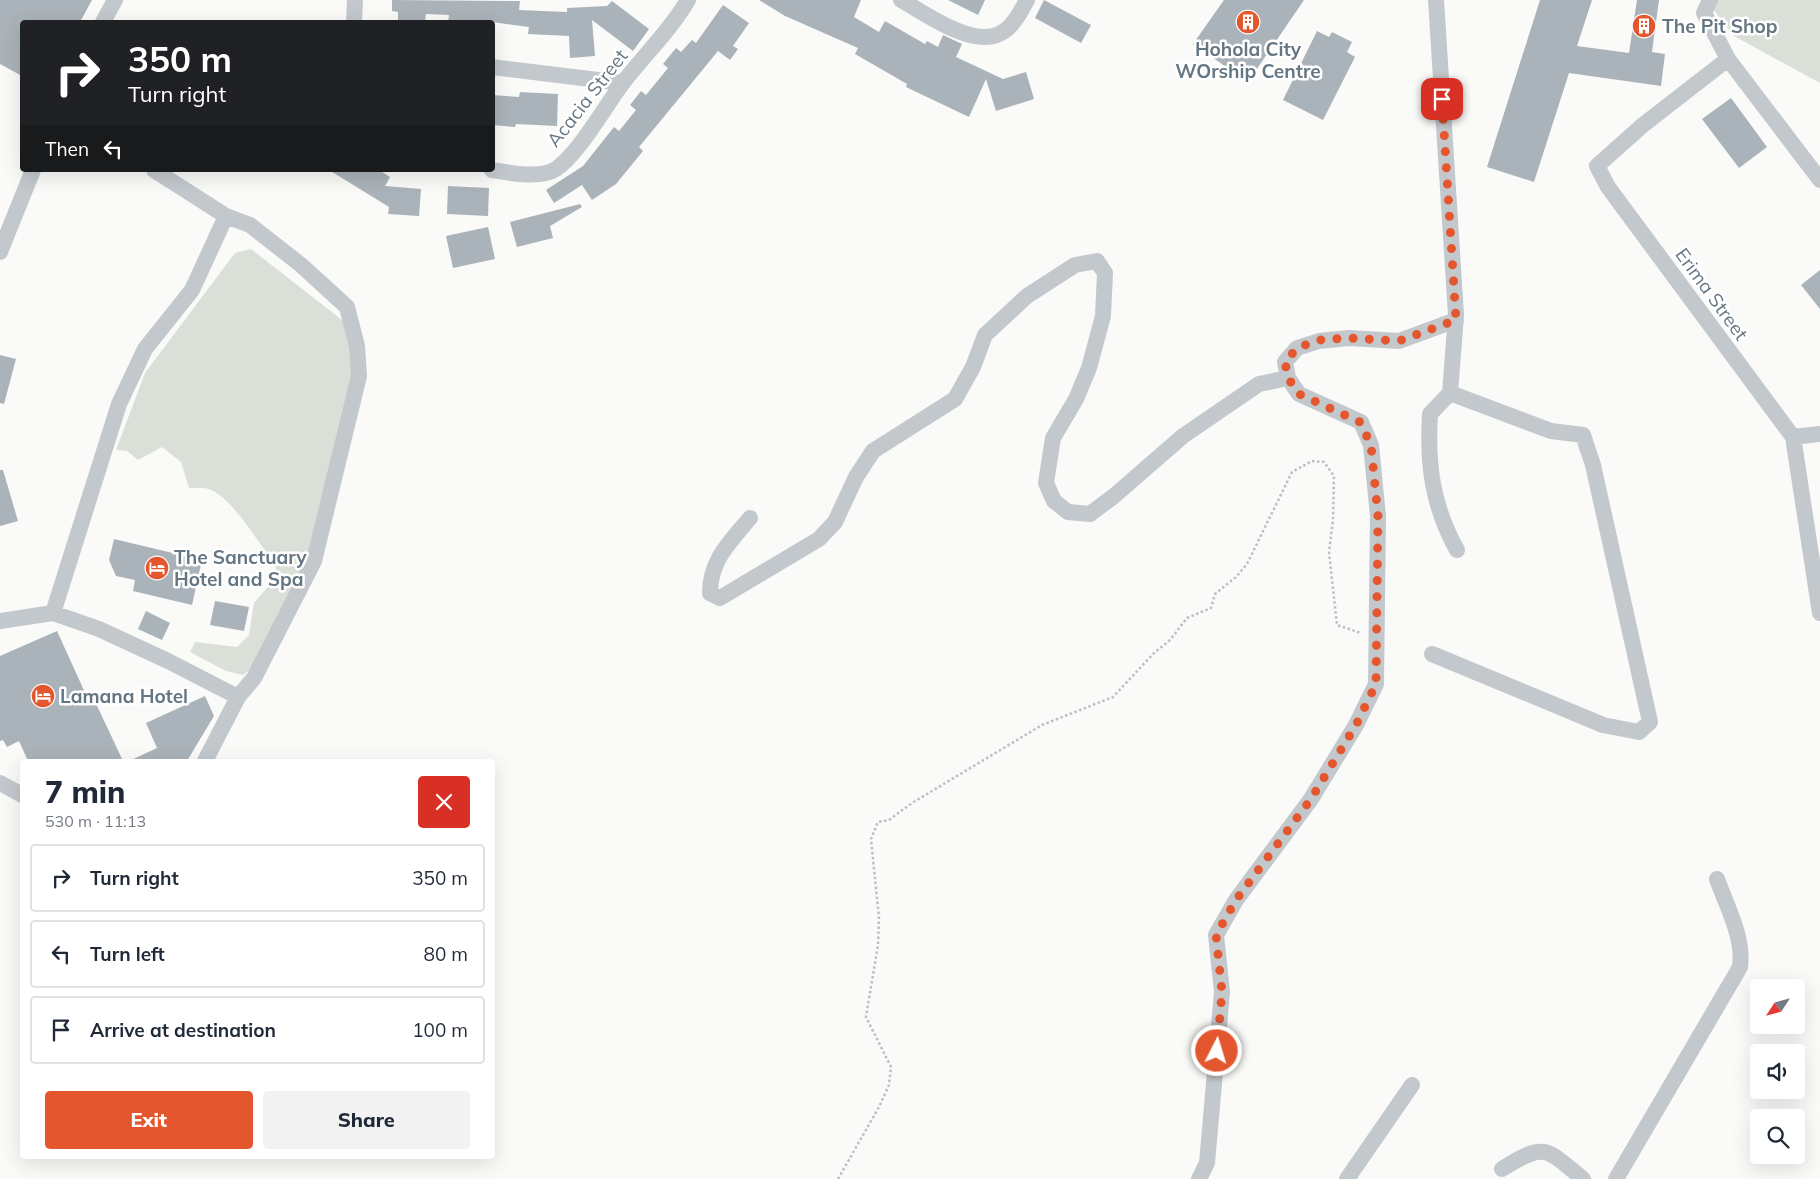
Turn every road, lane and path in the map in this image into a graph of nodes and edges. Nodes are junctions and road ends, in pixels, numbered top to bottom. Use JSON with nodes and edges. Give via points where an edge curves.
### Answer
{"nodes":[{"id":1,"x":115,"y":0,"type":"edge"},
{"id":2,"x":355,"y":0,"type":"edge"},
{"id":3,"x":688,"y":0,"type":"edge"},
{"id":4,"x":1027,"y":0,"type":"edge"},
{"id":5,"x":1436,"y":0,"type":"edge"},
{"id":6,"x":1710,"y":0,"type":"edge"},
{"id":7,"x":908,"y":2,"type":"edge"},
{"id":8,"x":104,"y":20,"type":"edge"},
{"id":9,"x":354,"y":20,"type":"edge"},
{"id":10,"x":1728,"y":59,"type":"junction"},
{"id":11,"x":495,"y":67,"type":"edge"},
{"id":12,"x":623,"y":83,"type":"junction"},
{"id":13,"x":495,"y":170,"type":"edge"},
{"id":14,"x":32,"y":172,"type":"edge"},
{"id":15,"x":157,"y":172,"type":"edge"},
{"id":16,"x":1820,"y":180,"type":"edge"},
{"id":17,"x":226,"y":216,"type":"junction"},
{"id":18,"x":0,"y":252,"type":"edge"},
{"id":19,"x":1456,"y":320,"type":"junction"},
{"id":20,"x":1288,"y":378,"type":"junction"},
{"id":21,"x":1450,"y":393,"type":"junction"},
{"id":22,"x":1820,"y":434,"type":"edge"},
{"id":23,"x":1792,"y":437,"type":"junction"},
{"id":24,"x":750,"y":518,"type":"dead end"},
{"id":25,"x":1457,"y":550,"type":"dead end"},
{"id":26,"x":1819,"y":605,"type":"edge"},
{"id":27,"x":53,"y":613,"type":"junction"},
{"id":28,"x":0,"y":621,"type":"edge"},
{"id":29,"x":1376,"y":652,"type":"junction"},
{"id":30,"x":1432,"y":654,"type":"dead end"},
{"id":31,"x":238,"y":698,"type":"junction"},
{"id":32,"x":206,"y":759,"type":"edge"},
{"id":33,"x":0,"y":783,"type":"edge"},
{"id":34,"x":20,"y":794,"type":"edge"},
{"id":35,"x":1717,"y":879,"type":"dead end"},
{"id":36,"x":1412,"y":1085,"type":"dead end"},
{"id":37,"x":1502,"y":1168,"type":"dead end"},
{"id":38,"x":838,"y":1179,"type":"edge"},
{"id":39,"x":1199,"y":1179,"type":"edge"},
{"id":40,"x":1347,"y":1179,"type":"edge"},
{"id":41,"x":1583,"y":1179,"type":"edge"},
{"id":42,"x":1616,"y":1179,"type":"edge"}],
"edges":[{"from":1,"to":8,"type":"street"},
{"from":2,"to":9,"type":"street"},
{"from":3,"to":12,"type":"street","name":"Acacia Street","via":[[677,19]]},
{"from":4,"to":7,"type":"street","via":[[1017,17],[1000,34],[978,37],[964,35]]},
{"from":5,"to":19,"type":"street"},
{"from":6,"to":10,"type":"street","via":[[1704,13]]},
{"from":10,"to":16,"type":"street"},
{"from":10,"to":23,"type":"street","name":"Erima Street","via":[[1643,125],[1597,166],[1608,187]]},
{"from":11,"to":12,"type":"street"},
{"from":12,"to":13,"type":"street","name":"Acacia Street","via":[[570,155],[555,169],[542,174]]},
{"from":14,"to":18,"type":"street"},
{"from":15,"to":17,"type":"street"},
{"from":17,"to":27,"type":"street","via":[[192,290],[145,349],[119,404]]},
{"from":17,"to":31,"type":"street","via":[[250,225],[347,306],[358,346],[359,376],[314,561],[254,678]]},
{"from":19,"to":20,"type":"street","via":[[1399,341],[1319,340],[1297,348],[1285,362]]},
{"from":19,"to":21,"type":"street"},
{"from":20,"to":24,"type":"street","via":[[1259,384],[1182,436],[1090,514],[1068,512],[1054,500],[1046,483],[1053,438],[1076,400],[1089,368],[1103,316],[1105,273],[1097,262],[1076,265],[1028,296],[985,335],[973,367],[955,400],[873,451],[856,477],[835,522],[818,539],[720,598],[710,593],[710,575],[721,553]]},
{"from":20,"to":29,"type":"street","via":[[1299,394],[1360,422],[1371,445],[1378,516]]},
{"from":21,"to":25,"type":"street","via":[[1430,414],[1428,446],[1434,496]]},
{"from":21,"to":30,"type":"street","via":[[1552,432],[1583,435],[1593,465],[1650,722],[1639,732],[1604,725]]},
{"from":22,"to":23,"type":"street"},
{"from":23,"to":26,"type":"street","name":"Erima Street"},
{"from":27,"to":28,"type":"street"},
{"from":27,"to":31,"type":"street","via":[[99,629]]},
{"from":29,"to":38,"type":"path","via":[[1360,632],[1337,625],[1329,552],[1334,476],[1324,462],[1312,461],[1292,472],[1247,564],[1215,594],[1211,608],[1187,618],[1170,640],[1113,697],[1042,725],[889,820],[878,822],[871,839],[879,918],[878,945],[866,1017],[891,1068],[880,1107]]},
{"from":29,"to":39,"type":"street","via":[[1376,684],[1356,725],[1311,799],[1236,900],[1216,935],[1222,992],[1207,1163]]},
{"from":31,"to":32,"type":"street"},
{"from":33,"to":34,"type":"street"},
{"from":35,"to":42,"type":"street","via":[[1738,933],[1742,955],[1740,967]]},
{"from":36,"to":40,"type":"street"},
{"from":37,"to":41,"type":"street","via":[[1526,1153],[1538,1150],[1549,1152]]}]}
